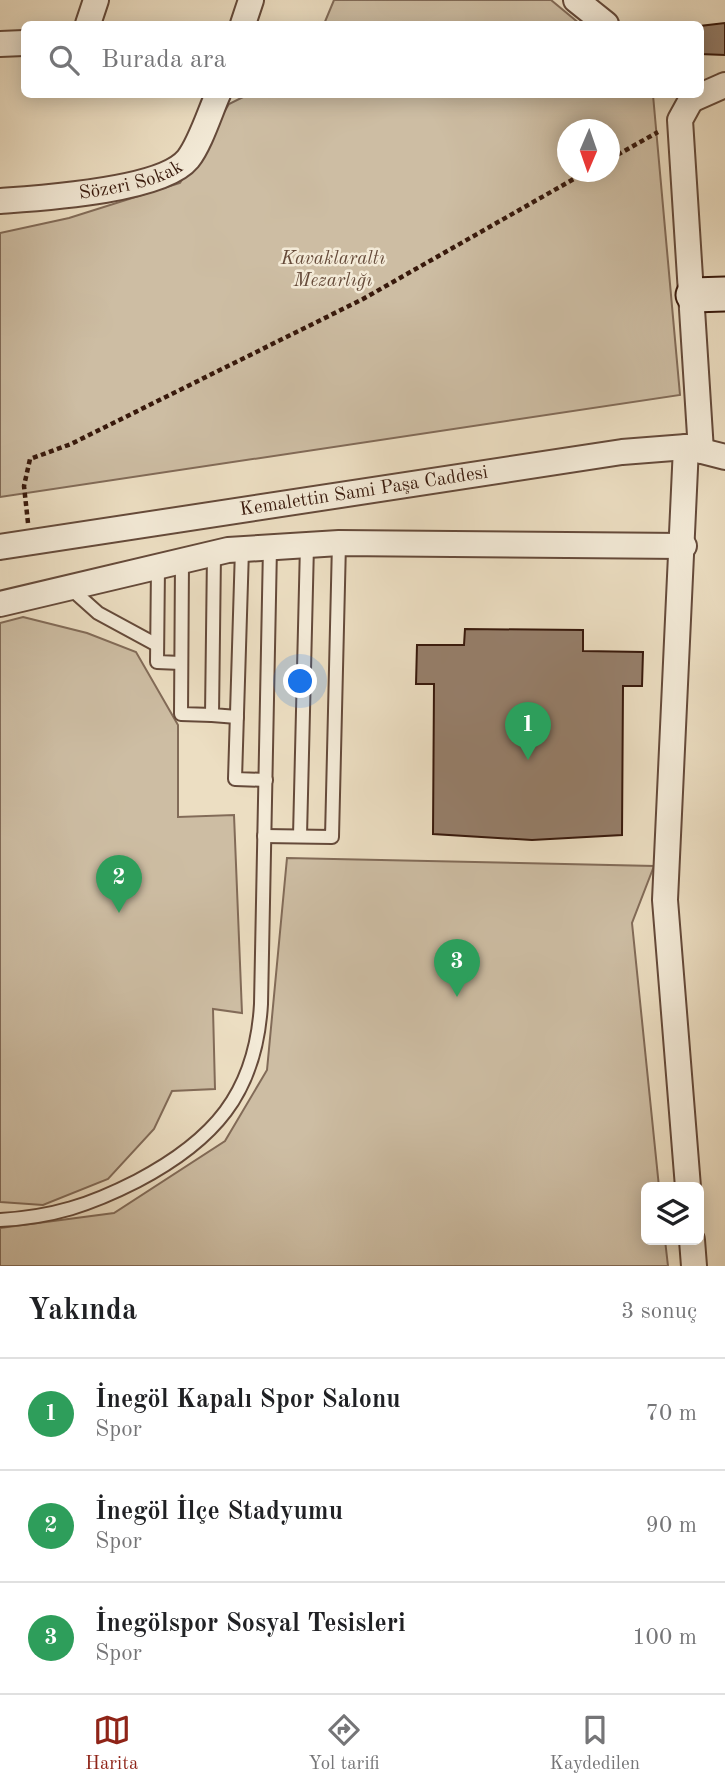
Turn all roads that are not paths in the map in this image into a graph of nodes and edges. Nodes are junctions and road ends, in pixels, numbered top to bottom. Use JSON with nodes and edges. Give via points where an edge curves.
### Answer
{"nodes":[{"id":1,"x":96,"y":0,"type":"edge"},
{"id":2,"x":251,"y":0,"type":"edge"},
{"id":3,"x":89,"y":21,"type":"edge"},
{"id":4,"x":244,"y":21,"type":"edge"},
{"id":5,"x":21,"y":43,"type":"edge"},
{"id":6,"x":0,"y":44,"type":"edge"},
{"id":7,"x":725,"y":85,"type":"edge"},
{"id":8,"x":704,"y":96,"type":"edge"},
{"id":9,"x":216,"y":98,"type":"edge"},
{"id":10,"x":685,"y":105,"type":"edge"},
{"id":11,"x":0,"y":201,"type":"edge"},
{"id":12,"x":709,"y":295,"type":"edge"},
{"id":13,"x":694,"y":449,"type":"junction"},
{"id":14,"x":725,"y":457,"type":"edge"},
{"id":15,"x":340,"y":543,"type":"junction"},
{"id":16,"x":307,"y":545,"type":"junction"},
{"id":17,"x":684,"y":546,"type":"junction"},
{"id":18,"x":0,"y":547,"type":"edge"},
{"id":19,"x":270,"y":547,"type":"junction"},
{"id":20,"x":242,"y":549,"type":"junction"},
{"id":21,"x":214,"y":553,"type":"junction"},
{"id":22,"x":170,"y":564,"type":"junction"},
{"id":23,"x":69,"y":588,"type":"junction"},
{"id":24,"x":0,"y":604,"type":"edge"},
{"id":25,"x":157,"y":645,"type":"junction"},
{"id":26,"x":181,"y":663,"type":"junction"},
{"id":27,"x":212,"y":715,"type":"junction"},
{"id":28,"x":237,"y":717,"type":"junction"},
{"id":29,"x":265,"y":780,"type":"junction"},
{"id":30,"x":264,"y":836,"type":"junction"},
{"id":31,"x":300,"y":836,"type":"junction"},
{"id":32,"x":688,"y":1182,"type":"edge"},
{"id":33,"x":0,"y":1220,"type":"edge"},
{"id":34,"x":692,"y":1245,"type":"edge"},
{"id":35,"x":694,"y":1266,"type":"edge"}],
"edges":[{"from":1,"to":3,"type":"street"},
{"from":2,"to":4,"type":"street"},
{"from":5,"to":6,"type":"street"},
{"from":7,"to":8,"type":"street"},
{"from":9,"to":11,"type":"street","name":"Sözeri Sokak","via":[[188,159],[169,172],[78,194]]},
{"from":10,"to":12,"type":"street"},
{"from":12,"to":13,"type":"street"},
{"from":13,"to":14,"type":"street","name":"Kemalettin Sami Paşa Caddesi"},
{"from":13,"to":17,"type":"street"},
{"from":13,"to":18,"type":"street","name":"Kemalettin Sami Paşa Caddesi","via":[[659,448],[548,462]]},
{"from":15,"to":16,"type":"street"},
{"from":15,"to":17,"type":"street"},
{"from":15,"to":31,"type":"lane","via":[[332,837]]},
{"from":16,"to":19,"type":"street"},
{"from":16,"to":31,"type":"lane"},
{"from":17,"to":32,"type":"street","via":[[665,900]]},
{"from":19,"to":20,"type":"street"},
{"from":19,"to":29,"type":"lane"},
{"from":20,"to":21,"type":"street"},
{"from":20,"to":28,"type":"lane"},
{"from":21,"to":22,"type":"street"},
{"from":21,"to":27,"type":"lane"},
{"from":22,"to":23,"type":"street"},
{"from":22,"to":25,"type":"lane"},
{"from":22,"to":26,"type":"lane"},
{"from":23,"to":24,"type":"street"},
{"from":23,"to":25,"type":"lane","via":[[98,613]]},
{"from":25,"to":26,"type":"lane","via":[[157,662]]},
{"from":26,"to":27,"type":"lane","via":[[181,714]]},
{"from":27,"to":28,"type":"lane"},
{"from":28,"to":29,"type":"lane","via":[[235,779]]},
{"from":29,"to":30,"type":"lane"},
{"from":30,"to":31,"type":"lane"},
{"from":30,"to":33,"type":"lane","via":[[260,1026],[250,1067],[231,1105],[188,1151],[94,1203],[38,1218]]},
{"from":34,"to":35,"type":"street"}]}
